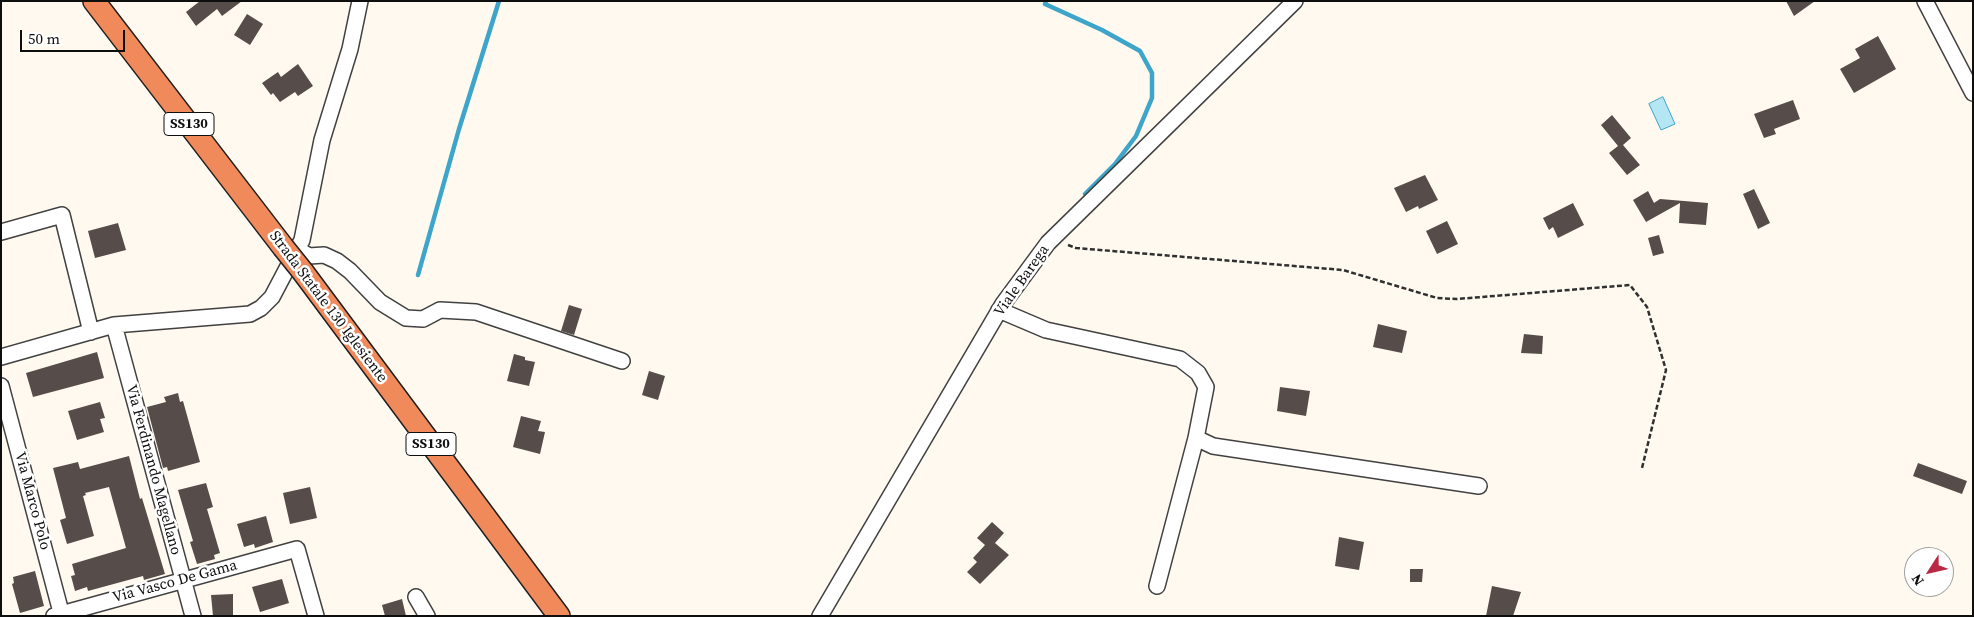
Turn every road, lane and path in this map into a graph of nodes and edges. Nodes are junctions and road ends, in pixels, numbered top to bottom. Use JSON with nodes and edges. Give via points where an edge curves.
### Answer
{"nodes":[{"id":1,"x":94,"y":1,"type":"edge"},
{"id":2,"x":360,"y":1,"type":"edge"},
{"id":3,"x":1295,"y":1,"type":"edge"},
{"id":4,"x":1931,"y":4,"type":"edge"},
{"id":5,"x":1973,"y":93,"type":"edge"},
{"id":6,"x":1,"y":232,"type":"edge"},
{"id":7,"x":1053,"y":238,"type":"junction"},
{"id":8,"x":290,"y":248,"type":"junction"},
{"id":9,"x":1000,"y":310,"type":"junction"},
{"id":10,"x":114,"y":325,"type":"junction"},
{"id":11,"x":90,"y":332,"type":"junction"},
{"id":12,"x":1,"y":357,"type":"edge"},
{"id":13,"x":622,"y":361,"type":"dead end"},
{"id":14,"x":1,"y":386,"type":"edge"},
{"id":15,"x":1196,"y":438,"type":"junction"},
{"id":16,"x":1642,"y":468,"type":"dead end"},
{"id":17,"x":1479,"y":486,"type":"dead end"},
{"id":18,"x":183,"y":580,"type":"junction"},
{"id":19,"x":1157,"y":586,"type":"dead end"},
{"id":20,"x":416,"y":597,"type":"dead end"},
{"id":21,"x":59,"y":615,"type":"edge"},
{"id":22,"x":193,"y":616,"type":"edge"},
{"id":23,"x":316,"y":616,"type":"edge"},
{"id":24,"x":427,"y":616,"type":"edge"},
{"id":25,"x":559,"y":616,"type":"edge"},
{"id":26,"x":820,"y":616,"type":"edge"}],
"edges":[{"from":1,"to":8,"type":"highway","name":"Strada Statale 130 Iglesiente","number":"SS130"},
{"from":2,"to":8,"type":"street","via":[[351,44],[322,140],[302,240]]},
{"from":3,"to":7,"type":"street","name":"Viale Barega"},
{"from":4,"to":5,"type":"street"},
{"from":6,"to":11,"type":"street","via":[[62,215]]},
{"from":7,"to":9,"type":"street","name":"Viale Barega"},
{"from":7,"to":16,"type":"path","via":[[1076,248],[1343,270],[1437,298],[1630,285],[1647,307],[1666,370]]},
{"from":8,"to":10,"type":"street","via":[[272,297],[250,314]]},
{"from":8,"to":13,"type":"street","via":[[309,256],[324,255],[337,261],[380,302],[406,318],[423,319],[440,310],[476,312]]},
{"from":8,"to":25,"type":"highway","name":"Strada Statale 130 Iglesiente","number":"SS130","bridge":true,"via":[[303,272]]},
{"from":9,"to":15,"type":"street","via":[[1046,330],[1180,359],[1198,373],[1206,387]]},
{"from":9,"to":26,"type":"street","name":"Viale Barega"},
{"from":10,"to":11,"type":"street"},
{"from":10,"to":18,"type":"street","name":"Via Ferdinando Magellano"},
{"from":11,"to":12,"type":"street"},
{"from":14,"to":21,"type":"street","name":"Via Marco Polo"},
{"from":15,"to":17,"type":"street","via":[[1213,446]]},
{"from":15,"to":19,"type":"street"},
{"from":18,"to":21,"type":"street","name":"Via Vasco De Gama"},
{"from":18,"to":22,"type":"street","name":"Via Ferdinando Magellano"},
{"from":18,"to":23,"type":"street","name":"Via Vasco De Gama","via":[[297,548]]},
{"from":20,"to":24,"type":"street"}]}
